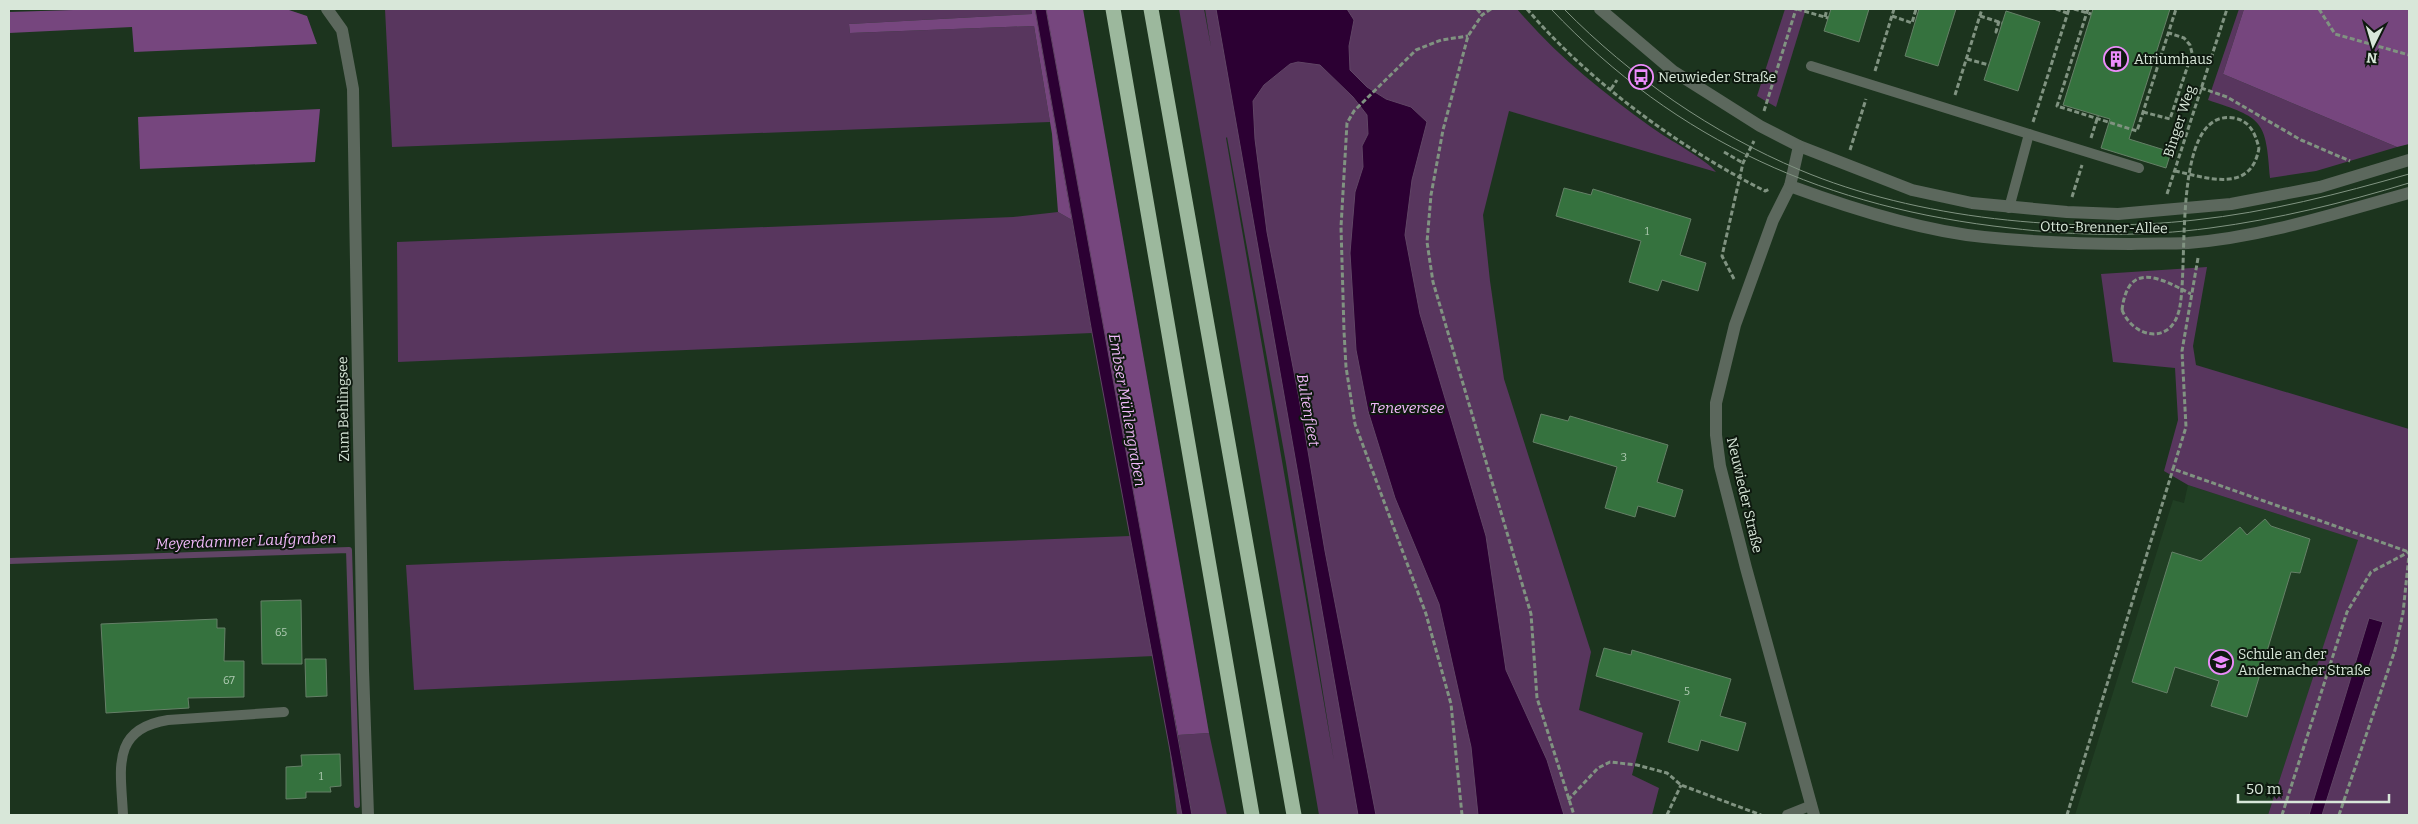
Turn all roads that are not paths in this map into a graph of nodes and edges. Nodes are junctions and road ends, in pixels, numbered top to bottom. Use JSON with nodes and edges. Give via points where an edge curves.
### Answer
{"nodes":[{"id":1,"x":327,"y":9,"type":"edge"},
{"id":2,"x":1113,"y":9,"type":"edge"},
{"id":3,"x":1151,"y":9,"type":"edge"},
{"id":4,"x":1600,"y":9,"type":"edge"},
{"id":5,"x":1811,"y":66,"type":"dead end"},
{"id":6,"x":2029,"y":134,"type":"junction"},
{"id":7,"x":1799,"y":146,"type":"junction"},
{"id":8,"x":2409,"y":160,"type":"edge"},
{"id":9,"x":2139,"y":168,"type":"dead end"},
{"id":10,"x":1790,"y":186,"type":"junction"},
{"id":11,"x":2405,"y":194,"type":"edge"},
{"id":12,"x":2009,"y":208,"type":"junction"},
{"id":13,"x":284,"y":712,"type":"dead end"},
{"id":14,"x":1813,"y":810,"type":"edge"},
{"id":15,"x":123,"y":815,"type":"edge"},
{"id":16,"x":368,"y":815,"type":"edge"},
{"id":17,"x":1252,"y":815,"type":"edge"},
{"id":18,"x":1294,"y":815,"type":"edge"},
{"id":19,"x":1787,"y":815,"type":"edge"}],
"edges":[{"from":1,"to":16,"type":"street","name":"Zum Behlingsee","via":[[342,30],[353,90],[362,670]]},
{"from":2,"to":17,"type":"highway"},
{"from":3,"to":18,"type":"highway"},
{"from":4,"to":7,"type":"street","name":"Otto-Brenner-Allee","via":[[1673,71],[1760,126]]},
{"from":5,"to":6,"type":"lane"},
{"from":6,"to":9,"type":"lane"},
{"from":6,"to":12,"type":"lane"},
{"from":7,"to":10,"type":"street"},
{"from":7,"to":12,"type":"street","name":"Otto-Brenner-Allee","via":[[1912,190]]},
{"from":8,"to":12,"type":"street","name":"Otto-Brenner-Allee","via":[[2320,187],[2232,204],[2118,214]]},
{"from":10,"to":11,"type":"street","name":"Otto-Brenner-Allee","via":[[1911,223],[1982,237],[2073,244],[2202,241],[2278,229]]},
{"from":10,"to":14,"type":"street","name":"Neuwieder Straße","via":[[1773,220],[1726,356],[1716,403],[1716,435],[1720,466]]},
{"from":13,"to":15,"type":"lane","via":[[168,720],[143,728],[124,746],[121,759]]},
{"from":14,"to":19,"type":"lane"}]}
